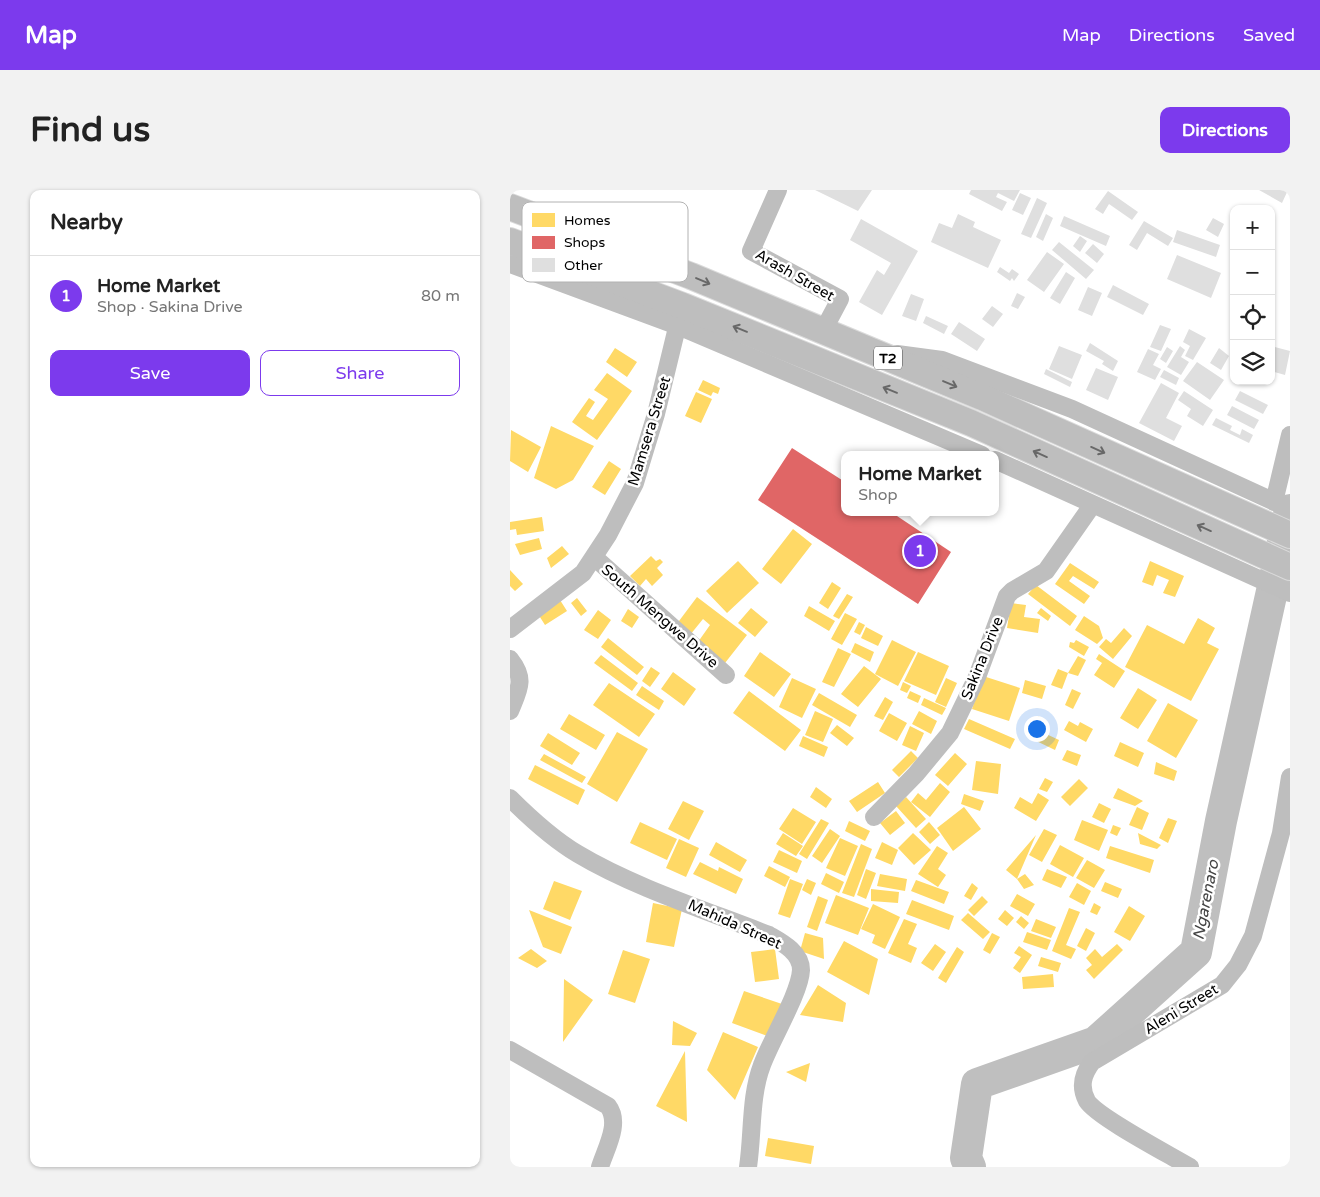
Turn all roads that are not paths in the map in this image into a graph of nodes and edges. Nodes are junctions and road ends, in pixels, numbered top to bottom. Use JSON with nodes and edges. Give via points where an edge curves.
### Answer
{"nodes":[{"id":1,"x":778,"y":190,"type":"edge"},
{"id":2,"x":510,"y":207,"type":"edge"},
{"id":3,"x":522,"y":212,"type":"edge"},
{"id":4,"x":510,"y":241,"type":"edge"},
{"id":5,"x":522,"y":246,"type":"edge"},
{"id":6,"x":510,"y":264,"type":"edge"},
{"id":7,"x":522,"y":268,"type":"edge"},
{"id":8,"x":688,"y":275,"type":"edge"},
{"id":9,"x":569,"y":282,"type":"edge"},
{"id":10,"x":603,"y":282,"type":"edge"},
{"id":11,"x":680,"y":316,"type":"junction"},
{"id":12,"x":823,"y":332,"type":"junction"},
{"id":13,"x":867,"y":349,"type":"junction"},
{"id":14,"x":1290,"y":435,"type":"edge"},
{"id":15,"x":973,"y":451,"type":"edge"},
{"id":16,"x":999,"y":462,"type":"edge"},
{"id":17,"x":1093,"y":504,"type":"junction"},
{"id":18,"x":1275,"y":511,"type":"edge"},
{"id":19,"x":1290,"y":535,"type":"edge"},
{"id":20,"x":594,"y":558,"type":"junction"},
{"id":21,"x":1247,"y":560,"type":"junction"},
{"id":22,"x":1290,"y":567,"type":"edge"},
{"id":23,"x":1290,"y":593,"type":"edge"},
{"id":24,"x":510,"y":629,"type":"edge"},
{"id":25,"x":510,"y":659,"type":"edge"},
{"id":26,"x":726,"y":675,"type":"dead end"},
{"id":27,"x":510,"y":711,"type":"edge"},
{"id":28,"x":1290,"y":777,"type":"edge"},
{"id":29,"x":510,"y":798,"type":"edge"},
{"id":30,"x":874,"y":817,"type":"dead end"},
{"id":31,"x":1286,"y":835,"type":"edge"},
{"id":32,"x":510,"y":1050,"type":"edge"},
{"id":33,"x":600,"y":1167,"type":"edge"},
{"id":34,"x":748,"y":1167,"type":"edge"},
{"id":35,"x":1190,"y":1167,"type":"edge"}],
"edges":[{"from":1,"to":12,"type":"street","name":"Arash Street","via":[[751,251],[840,299]]},
{"from":2,"to":3,"type":"highway","number":"T2","one_way":true},
{"from":4,"to":5,"type":"highway","number":"T2"},
{"from":6,"to":7,"type":"street"},
{"from":8,"to":12,"type":"highway","number":"T2","one_way":true},
{"from":9,"to":11,"type":"street"},
{"from":10,"to":11,"type":"highway","number":"T2"},
{"from":11,"to":15,"type":"street"},
{"from":11,"to":20,"type":"street","name":"Mamsera Street","via":[[635,483]]},
{"from":21,"to":11,"type":"highway","number":"T2","one_way":true,"via":[[971,423]]},
{"from":12,"to":13,"type":"highway","number":"T2"},
{"from":13,"to":18,"type":"highway","number":"T2","one_way":true},
{"from":13,"to":18,"type":"street","via":[[942,360],[1072,409],[1258,494]]},
{"from":14,"to":18,"type":"street"},
{"from":16,"to":17,"type":"street"},
{"from":17,"to":21,"type":"street"},
{"from":17,"to":30,"type":"street","name":"Sakina Drive","via":[[1046,571],[1007,596],[977,677],[950,733]]},
{"from":18,"to":19,"type":"highway","number":"T2"},
{"from":20,"to":24,"type":"street","name":"Mamsera Street","via":[[583,573]]},
{"from":20,"to":26,"type":"street","name":"South Mengwe Drive"},
{"from":21,"to":22,"type":"highway","number":"T2"},
{"from":21,"to":23,"type":"street"},
{"from":25,"to":27,"type":"street","via":[[519,671],[520,680]]},
{"from":28,"to":31,"type":"street","name":"Aleni Street"},
{"from":29,"to":34,"type":"street","name":"Mahida Street","via":[[554,838],[580,855],[639,884],[768,935],[785,944],[796,957],[801,969],[796,987],[761,1066]]},
{"from":31,"to":35,"type":"street","name":"Aleni Street","via":[[1253,936],[1238,965],[1222,985],[1092,1062],[1083,1074],[1082,1087],[1088,1101],[1100,1114]]},
{"from":32,"to":33,"type":"street","via":[[608,1106],[615,1122]]}]}
